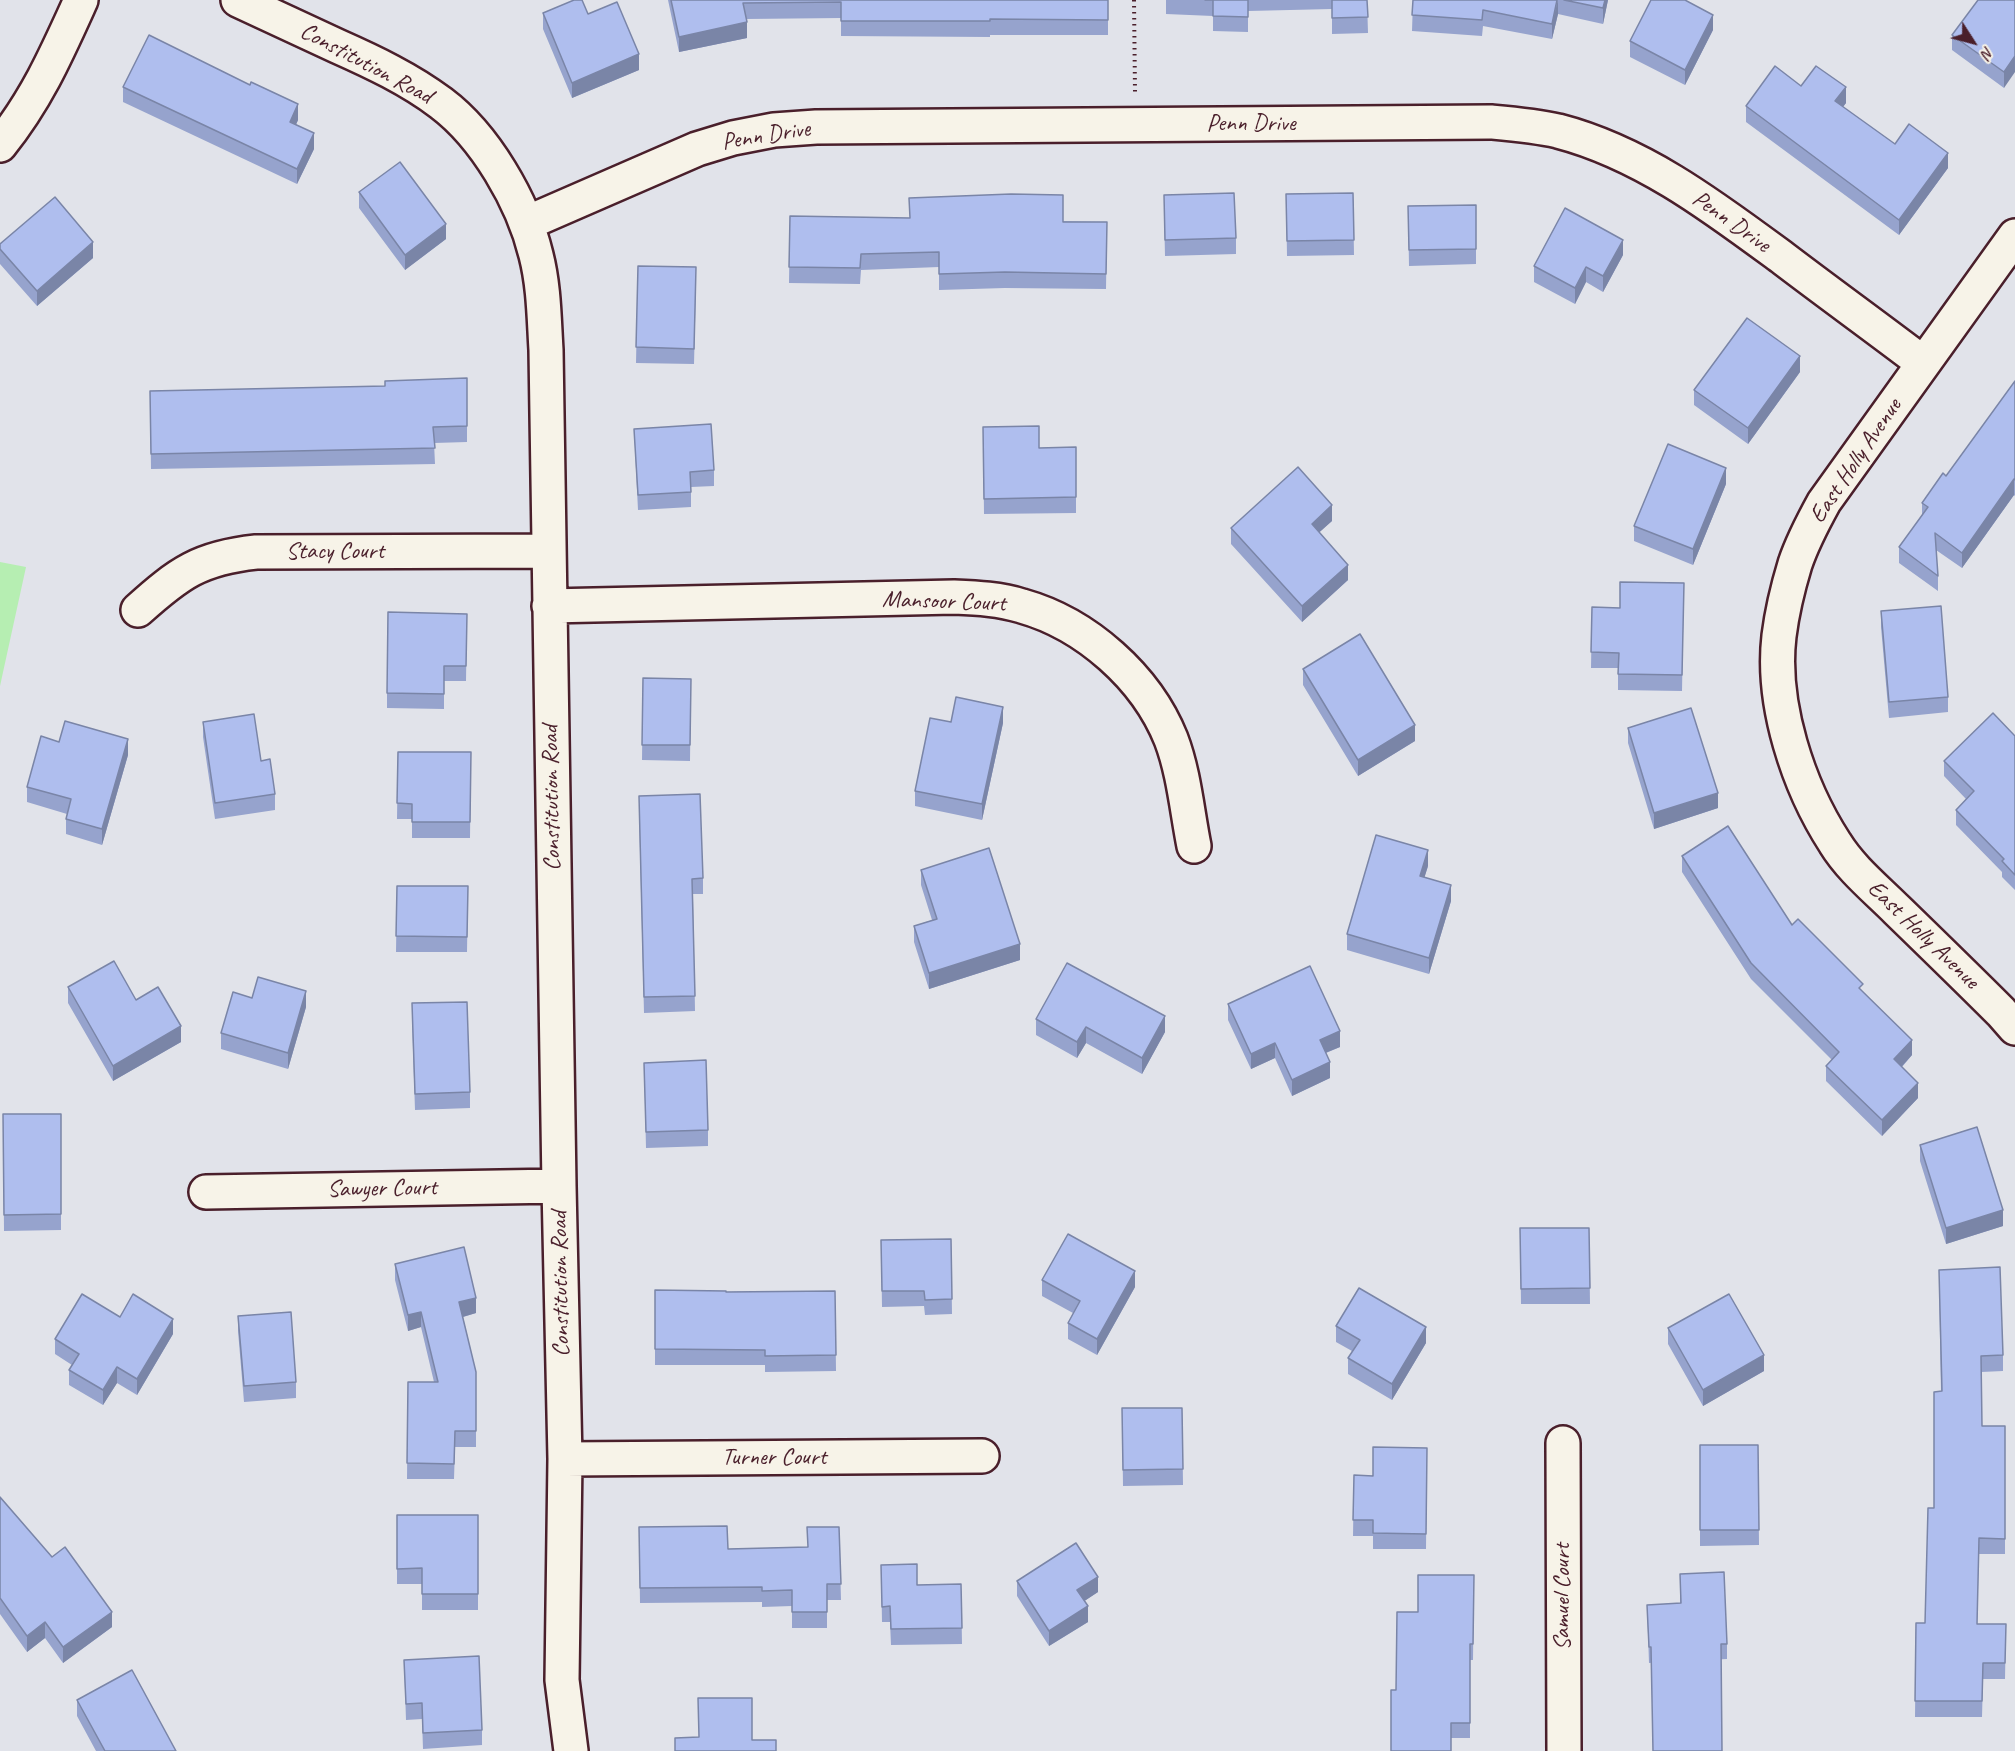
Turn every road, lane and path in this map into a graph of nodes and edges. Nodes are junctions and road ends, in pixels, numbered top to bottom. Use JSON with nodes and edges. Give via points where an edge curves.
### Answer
{"nodes":[{"id":1,"x":81,"y":0,"type":"edge"},
{"id":2,"x":238,"y":0,"type":"edge"},
{"id":3,"x":1134,"y":0,"type":"edge"},
{"id":4,"x":1135,"y":124,"type":"junction"},
{"id":5,"x":0,"y":145,"type":"edge"},
{"id":6,"x":527,"y":223,"type":"junction"},
{"id":7,"x":2015,"y":236,"type":"edge"},
{"id":8,"x":1923,"y":363,"type":"junction"},
{"id":9,"x":548,"y":551,"type":"junction"},
{"id":10,"x":549,"y":606,"type":"junction"},
{"id":11,"x":138,"y":610,"type":"dead end"},
{"id":12,"x":1194,"y":846,"type":"dead end"},
{"id":13,"x":2015,"y":1028,"type":"edge"},
{"id":14,"x":559,"y":1186,"type":"junction"},
{"id":15,"x":206,"y":1192,"type":"dead end"},
{"id":16,"x":1563,"y":1443,"type":"dead end"},
{"id":17,"x":982,"y":1456,"type":"dead end"},
{"id":18,"x":565,"y":1459,"type":"junction"},
{"id":19,"x":571,"y":1751,"type":"edge"},
{"id":20,"x":1564,"y":1751,"type":"edge"}],
"edges":[{"from":1,"to":5,"type":"street","via":[[36,95]]},
{"from":2,"to":6,"type":"street","name":"Constitution Road","via":[[393,72],[443,105],[496,166]]},
{"from":3,"to":4,"type":"path"},
{"from":4,"to":6,"type":"street","name":"Penn Drive","via":[[774,130],[697,149]]},
{"from":4,"to":8,"type":"street","name":"Penn Drive","via":[[1491,122],[1559,132],[1631,159],[1667,178]]},
{"from":6,"to":9,"type":"street","name":"Constitution Road","via":[[542,283]]},
{"from":7,"to":8,"type":"street","name":"East Holly Avenue"},
{"from":8,"to":13,"type":"street","name":"East Holly Avenue","via":[[1824,502],[1796,562],[1779,637],[1784,717],[1802,784],[1835,844],[1859,873]]},
{"from":9,"to":10,"type":"street","name":"Constitution Road"},
{"from":9,"to":11,"type":"street","name":"Stacy Court","via":[[228,555],[185,572]]},
{"from":10,"to":12,"type":"street","name":"Mansoor Court","via":[[954,597],[1021,605],[1051,616],[1104,651],[1159,712],[1180,770]]},
{"from":10,"to":14,"type":"street","name":"Constitution Road"},
{"from":14,"to":15,"type":"street","name":"Sawyer Court"},
{"from":14,"to":18,"type":"street","name":"Constitution Road"},
{"from":16,"to":20,"type":"street","name":"Samuel Court"},
{"from":17,"to":18,"type":"street","name":"Turner Court"},
{"from":18,"to":19,"type":"street","name":"Constitution Road","via":[[562,1680]]}]}
